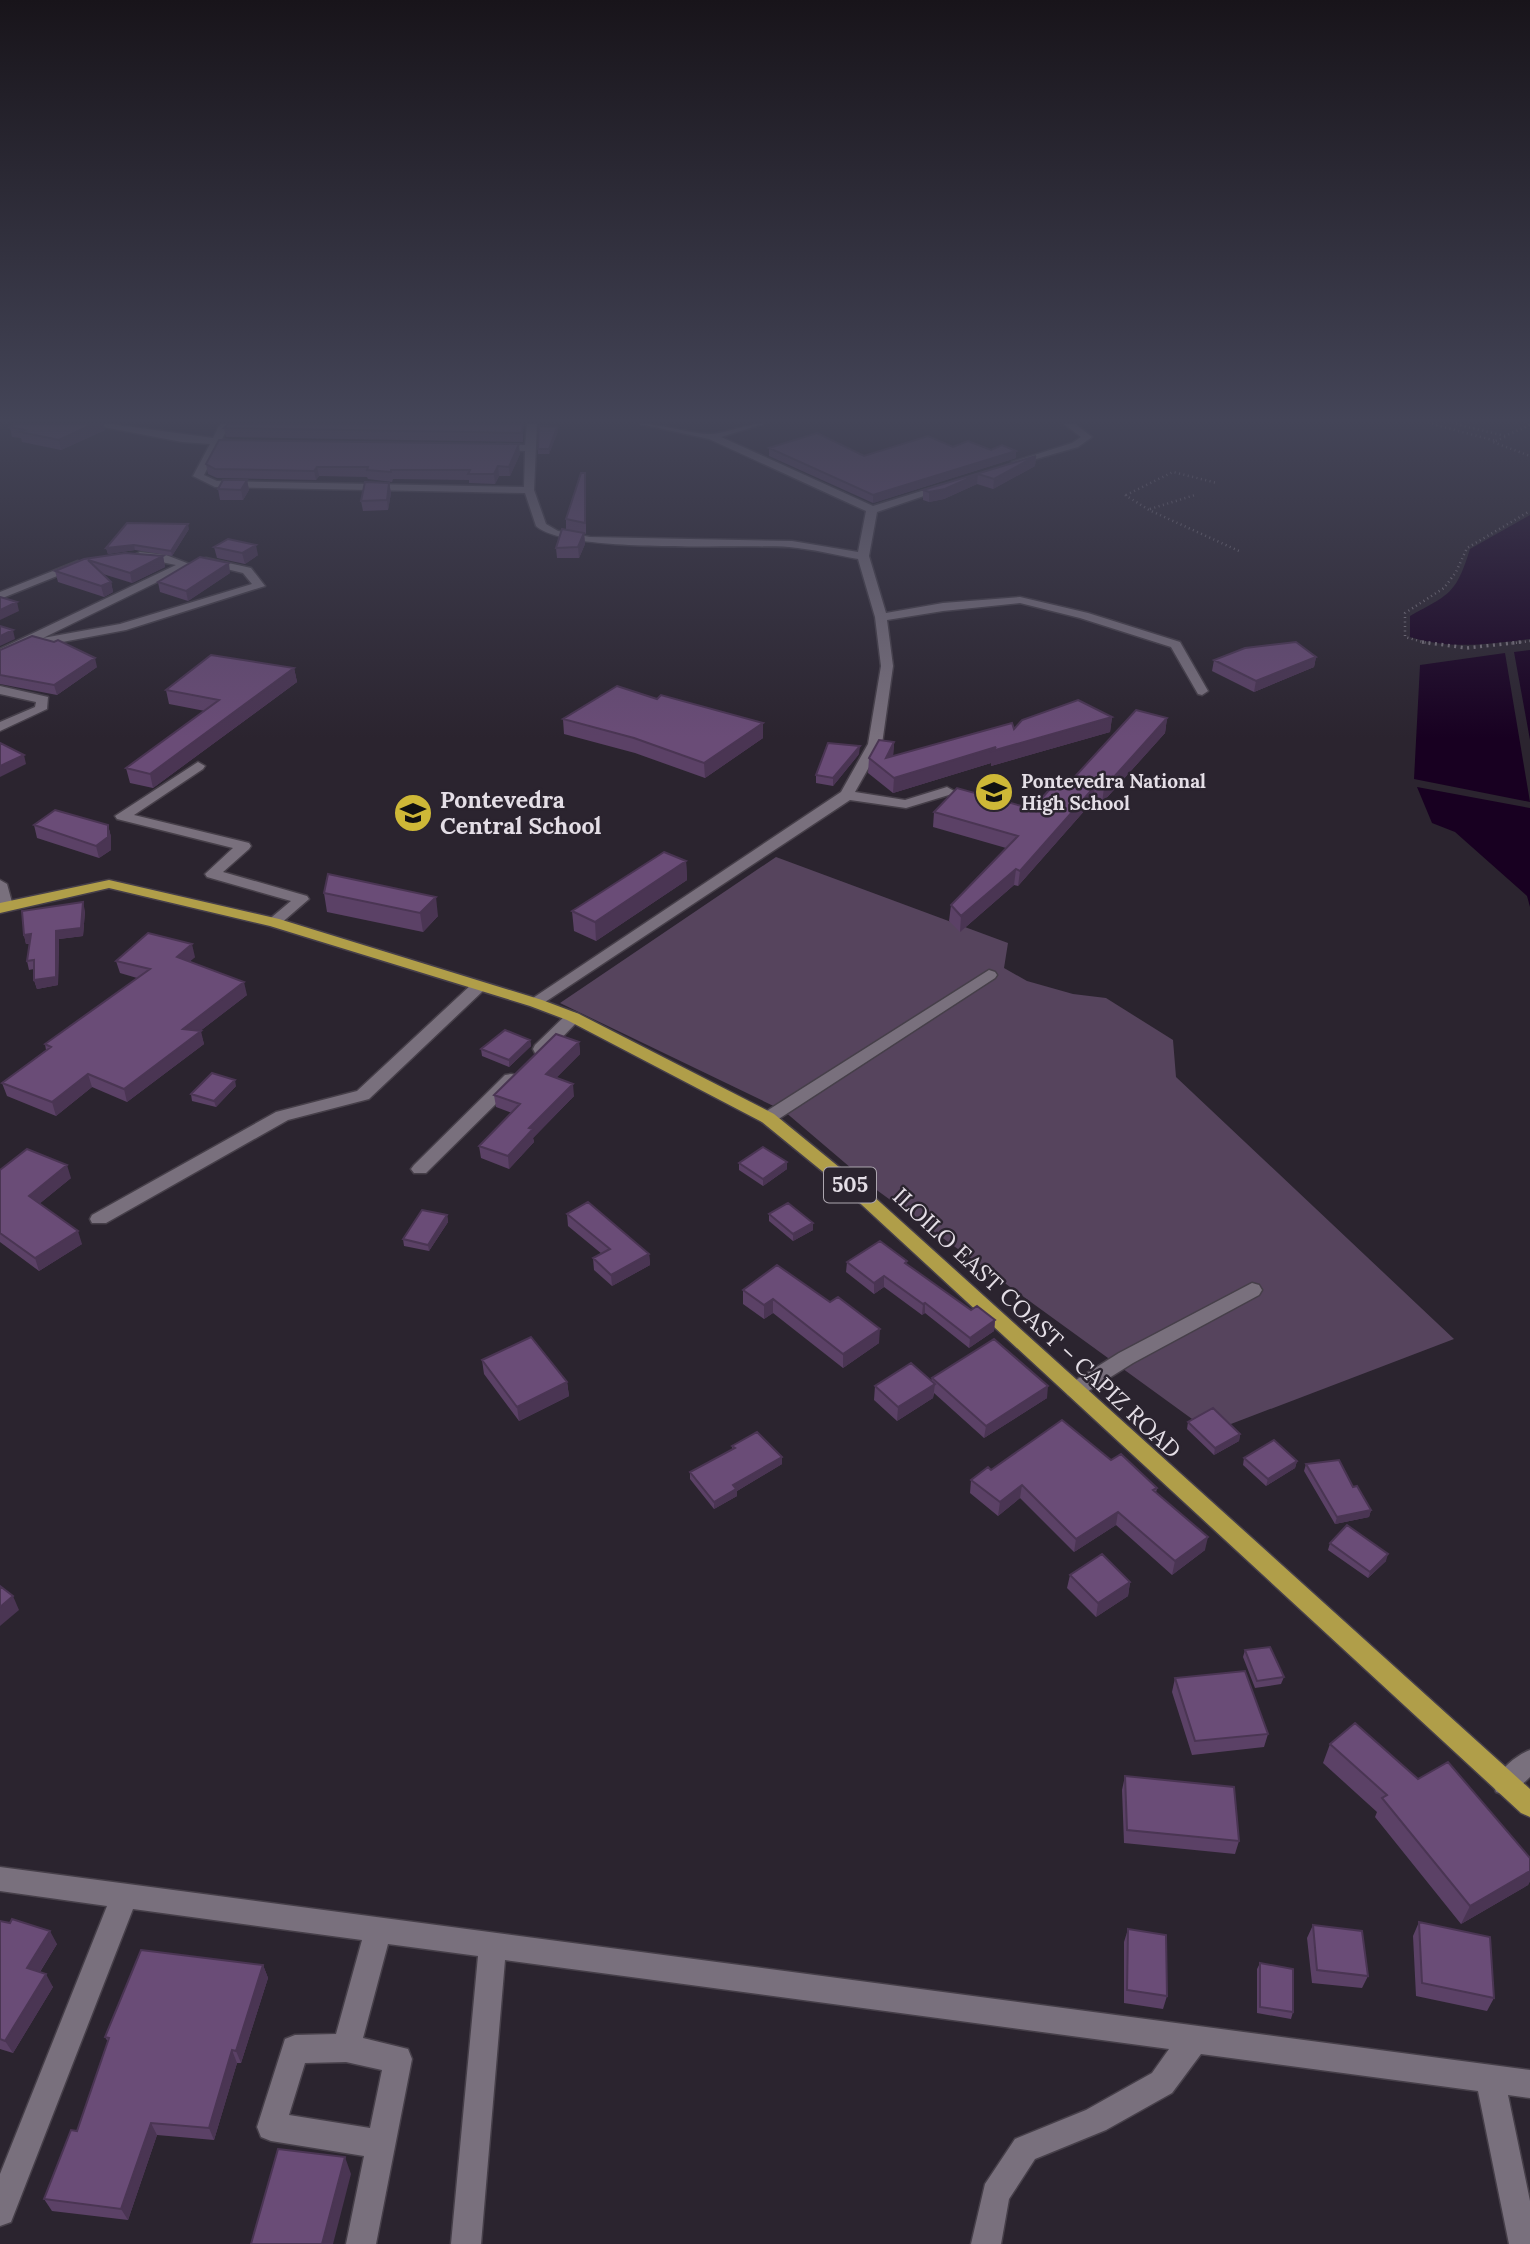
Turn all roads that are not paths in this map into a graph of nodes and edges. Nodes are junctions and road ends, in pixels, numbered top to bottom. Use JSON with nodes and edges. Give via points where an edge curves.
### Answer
{"nodes":[{"id":1,"x":546,"y":529,"type":"edge"},
{"id":2,"x":868,"y":529,"type":"edge"},
{"id":3,"x":129,"y":554,"type":"edge"},
{"id":4,"x":863,"y":556,"type":"junction"},
{"id":5,"x":92,"y":561,"type":"edge"},
{"id":6,"x":186,"y":565,"type":"junction"},
{"id":7,"x":0,"y":596,"type":"edge"},
{"id":8,"x":881,"y":617,"type":"junction"},
{"id":9,"x":17,"y":647,"type":"junction"},
{"id":10,"x":0,"y":654,"type":"edge"},
{"id":11,"x":0,"y":690,"type":"edge"},
{"id":12,"x":1202,"y":691,"type":"dead end"},
{"id":13,"x":0,"y":727,"type":"edge"},
{"id":14,"x":198,"y":766,"type":"dead end"},
{"id":15,"x":947,"y":791,"type":"dead end"},
{"id":16,"x":847,"y":795,"type":"junction"},
{"id":17,"x":0,"y":884,"type":"edge"},
{"id":18,"x":2,"y":907,"type":"edge"},
{"id":19,"x":274,"y":922,"type":"junction"},
{"id":20,"x":989,"y":975,"type":"dead end"},
{"id":21,"x":478,"y":987,"type":"junction"},
{"id":22,"x":536,"y":1003,"type":"junction"},
{"id":23,"x":573,"y":1017,"type":"junction"},
{"id":24,"x":768,"y":1118,"type":"junction"},
{"id":25,"x":419,"y":1169,"type":"dead end"},
{"id":26,"x":99,"y":1219,"type":"dead end"},
{"id":27,"x":1252,"y":1290,"type":"dead end"},
{"id":28,"x":1075,"y":1390,"type":"junction"},
{"id":29,"x":1530,"y":1760,"type":"edge"},
{"id":30,"x":1505,"y":1784,"type":"junction"},
{"id":31,"x":1530,"y":1805,"type":"edge"},
{"id":32,"x":0,"y":1880,"type":"edge"},
{"id":33,"x":125,"y":1895,"type":"junction"},
{"id":34,"x":379,"y":1929,"type":"junction"},
{"id":35,"x":494,"y":1944,"type":"junction"},
{"id":36,"x":1195,"y":2038,"type":"junction"},
{"id":37,"x":346,"y":2048,"type":"junction"},
{"id":38,"x":1490,"y":2077,"type":"junction"},
{"id":39,"x":1530,"y":2084,"type":"edge"},
{"id":40,"x":380,"y":2144,"type":"junction"},
{"id":41,"x":0,"y":2211,"type":"edge"},
{"id":42,"x":361,"y":2244,"type":"edge"},
{"id":43,"x":466,"y":2244,"type":"edge"},
{"id":44,"x":986,"y":2244,"type":"edge"},
{"id":45,"x":1524,"y":2244,"type":"edge"}],
"edges":[{"from":1,"to":4,"type":"street","via":[[590,540],[792,544]]},
{"from":2,"to":4,"type":"street"},
{"from":3,"to":6,"type":"street"},
{"from":4,"to":8,"type":"street"},
{"from":5,"to":7,"type":"street","via":[[67,566]]},
{"from":6,"to":9,"type":"street"},
{"from":6,"to":9,"type":"street","via":[[200,560],[247,570],[259,586],[122,627]]},
{"from":8,"to":12,"type":"street","via":[[1020,600],[1176,645]]},
{"from":8,"to":16,"type":"street","via":[[887,667],[876,744]]},
{"from":9,"to":10,"type":"street"},
{"from":11,"to":13,"type":"street","via":[[43,700],[41,709]]},
{"from":14,"to":19,"type":"street","via":[[122,816],[244,846],[212,874],[302,899]]},
{"from":15,"to":16,"type":"street","via":[[906,804]]},
{"from":16,"to":22,"type":"street"},
{"from":17,"to":18,"type":"street"},
{"from":18,"to":19,"type":"main road","name":"ILOILO EAST COAST – CAPIZ ROAD","number":"505","via":[[109,884]]},
{"from":19,"to":21,"type":"main road","name":"ILOILO EAST COAST – CAPIZ ROAD","number":"505"},
{"from":20,"to":24,"type":"street"},
{"from":21,"to":22,"type":"main road","name":"ILOILO EAST COAST – CAPIZ ROAD","number":"505"},
{"from":21,"to":26,"type":"street","via":[[363,1095],[282,1116]]},
{"from":22,"to":23,"type":"main road","name":"ILOILO EAST COAST – CAPIZ ROAD","number":"505"},
{"from":23,"to":24,"type":"main road","name":"ILOILO EAST COAST – CAPIZ ROAD","number":"505"},
{"from":23,"to":25,"type":"street"},
{"from":24,"to":28,"type":"main road","name":"ILOILO EAST COAST – CAPIZ ROAD","number":"505","via":[[855,1189]]},
{"from":27,"to":28,"type":"street"},
{"from":28,"to":30,"type":"main road","name":"ILOILO EAST COAST – CAPIZ ROAD","number":"505"},
{"from":29,"to":30,"type":"street"},
{"from":30,"to":31,"type":"main road","name":"ILOILO EAST COAST – CAPIZ ROAD","number":"505"},
{"from":32,"to":33,"type":"street"},
{"from":33,"to":34,"type":"street"},
{"from":33,"to":41,"type":"street"},
{"from":34,"to":35,"type":"street"},
{"from":34,"to":37,"type":"street"},
{"from":35,"to":36,"type":"street"},
{"from":35,"to":43,"type":"street"},
{"from":36,"to":38,"type":"street"},
{"from":36,"to":44,"type":"street","via":[[1162,2083],[1096,2120],[1025,2149],[995,2194]]},
{"from":37,"to":40,"type":"street","via":[[398,2059]]},
{"from":37,"to":40,"type":"street","via":[[295,2049],[271,2127]]},
{"from":38,"to":39,"type":"street"},
{"from":38,"to":45,"type":"street"},
{"from":40,"to":42,"type":"street"}]}
